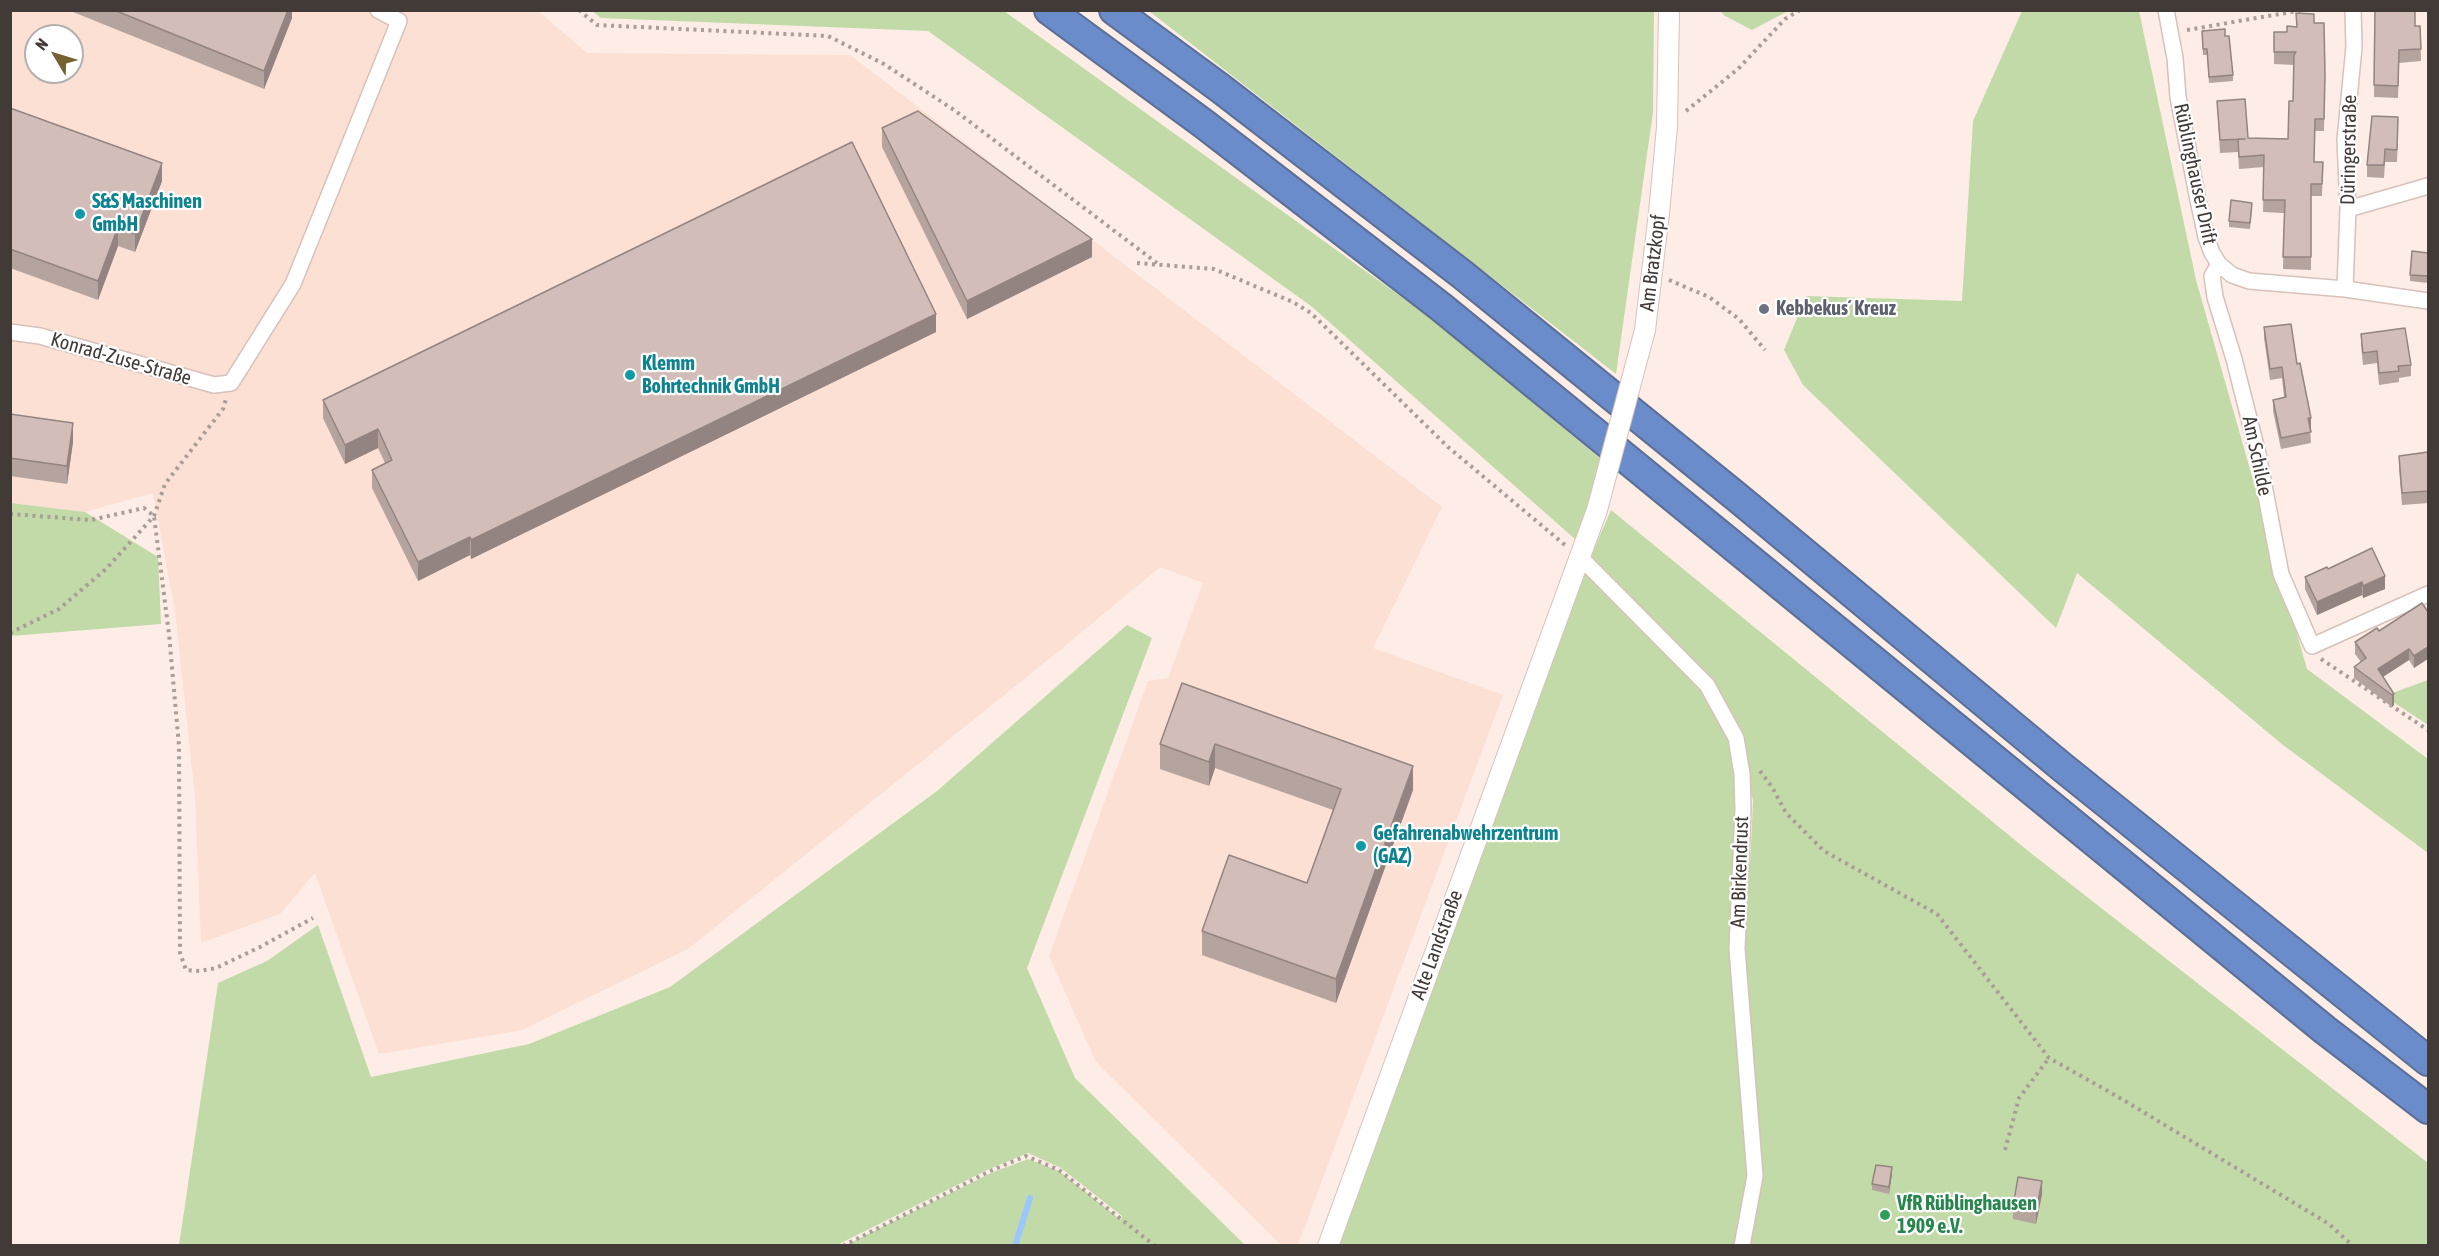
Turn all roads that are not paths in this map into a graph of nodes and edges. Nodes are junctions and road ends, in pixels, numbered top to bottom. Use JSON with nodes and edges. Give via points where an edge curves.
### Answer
{"nodes":[{"id":1,"x":378,"y":10,"type":"edge"},
{"id":2,"x":1049,"y":10,"type":"edge"},
{"id":3,"x":1114,"y":10,"type":"edge"},
{"id":4,"x":1670,"y":10,"type":"edge"},
{"id":5,"x":2166,"y":10,"type":"edge"},
{"id":6,"x":2353,"y":10,"type":"edge"},
{"id":7,"x":2428,"y":186,"type":"edge"},
{"id":8,"x":2348,"y":209,"type":"junction"},
{"id":9,"x":2219,"y":264,"type":"junction"},
{"id":10,"x":2345,"y":289,"type":"junction"},
{"id":11,"x":2428,"y":301,"type":"edge"},
{"id":12,"x":10,"y":332,"type":"edge"},
{"id":13,"x":1597,"y":510,"type":"joint"},
{"id":14,"x":1580,"y":557,"type":"junction"},
{"id":15,"x":2428,"y":594,"type":"edge"},
{"id":16,"x":2428,"y":1061,"type":"edge"},
{"id":17,"x":2428,"y":1109,"type":"edge"},
{"id":18,"x":1328,"y":1245,"type":"edge"},
{"id":19,"x":1742,"y":1245,"type":"edge"}],
"edges":[{"from":1,"to":12,"type":"street","name":"Konrad-Zuse-Straße","via":[[399,21],[293,284],[231,383],[214,385],[40,336]]},
{"from":2,"to":17,"type":"highway","via":[[1440,307],[2260,978]]},
{"from":3,"to":16,"type":"highway","via":[[1463,275],[2071,775]]},
{"from":4,"to":13,"type":"street","name":"Am Bratzkopf","bridge":true,"via":[[1667,127],[1645,330]]},
{"from":5,"to":9,"type":"street","name":"Rüblinghauser Drift","via":[[2200,209],[2212,253]]},
{"from":6,"to":8,"type":"street","name":"Düringerstraße","via":[[2354,47],[2345,140]]},
{"from":7,"to":8,"type":"street"},
{"from":8,"to":10,"type":"street","name":"Düringerstraße"},
{"from":9,"to":10,"type":"street","name":"Rüblinghauser Drift","via":[[2232,275],[2249,281]]},
{"from":9,"to":15,"type":"street","name":"Am Schilde","via":[[2212,276],[2215,297],[2258,454],[2281,574],[2312,646]]},
{"from":10,"to":11,"type":"street","name":"Rüblinghauser Drift"},
{"from":13,"to":14,"type":"street","name":"Alte Landstraße"},
{"from":14,"to":18,"type":"street","name":"Alte Landstraße"},
{"from":14,"to":19,"type":"street","name":"Am Birkendrust","via":[[1707,686],[1737,738],[1743,808],[1737,949],[1755,1176]]}]}
